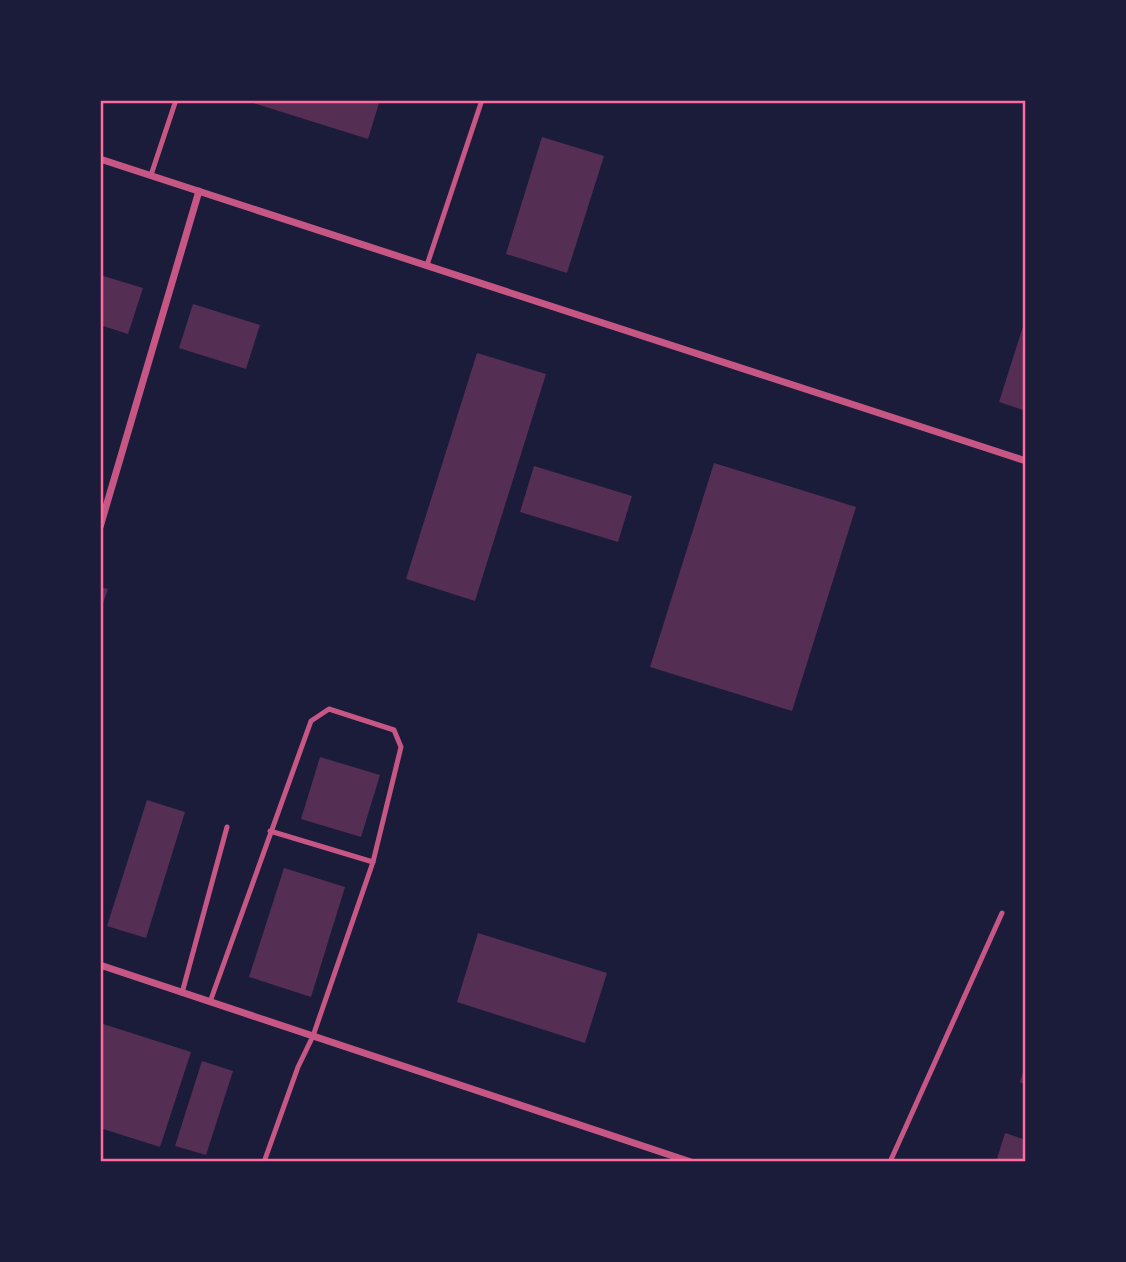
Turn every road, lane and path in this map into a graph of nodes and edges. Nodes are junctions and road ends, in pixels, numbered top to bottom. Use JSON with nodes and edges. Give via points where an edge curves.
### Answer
{"nodes":[{"id":1,"x":176,"y":100,"type":"edge"},
{"id":2,"x":482,"y":100,"type":"edge"},
{"id":3,"x":100,"y":159,"type":"edge"},
{"id":4,"x":151,"y":175,"type":"junction"},
{"id":5,"x":199,"y":191,"type":"junction"},
{"id":6,"x":427,"y":265,"type":"junction"},
{"id":7,"x":1026,"y":461,"type":"edge"},
{"id":8,"x":100,"y":527,"type":"edge"},
{"id":9,"x":227,"y":827,"type":"dead end"},
{"id":10,"x":271,"y":831,"type":"junction"},
{"id":11,"x":373,"y":862,"type":"junction"},
{"id":12,"x":1002,"y":913,"type":"dead end"},
{"id":13,"x":100,"y":965,"type":"edge"},
{"id":14,"x":183,"y":993,"type":"junction"},
{"id":15,"x":210,"y":1002,"type":"junction"},
{"id":16,"x":313,"y":1036,"type":"junction"},
{"id":17,"x":264,"y":1162,"type":"edge"},
{"id":18,"x":691,"y":1162,"type":"edge"},
{"id":19,"x":890,"y":1162,"type":"edge"}],
"edges":[{"from":1,"to":4,"type":"lane"},
{"from":2,"to":6,"type":"lane"},
{"from":3,"to":4,"type":"street"},
{"from":4,"to":5,"type":"street"},
{"from":5,"to":6,"type":"street"},
{"from":5,"to":8,"type":"street"},
{"from":6,"to":7,"type":"street"},
{"from":9,"to":14,"type":"lane"},
{"from":10,"to":11,"type":"lane"},
{"from":10,"to":11,"type":"lane","via":[[311,721],[329,709],[394,730],[401,747]]},
{"from":10,"to":15,"type":"lane"},
{"from":11,"to":16,"type":"lane"},
{"from":12,"to":19,"type":"lane"},
{"from":13,"to":14,"type":"street"},
{"from":14,"to":15,"type":"street"},
{"from":15,"to":16,"type":"street"},
{"from":16,"to":17,"type":"lane"},
{"from":16,"to":18,"type":"street"}]}
